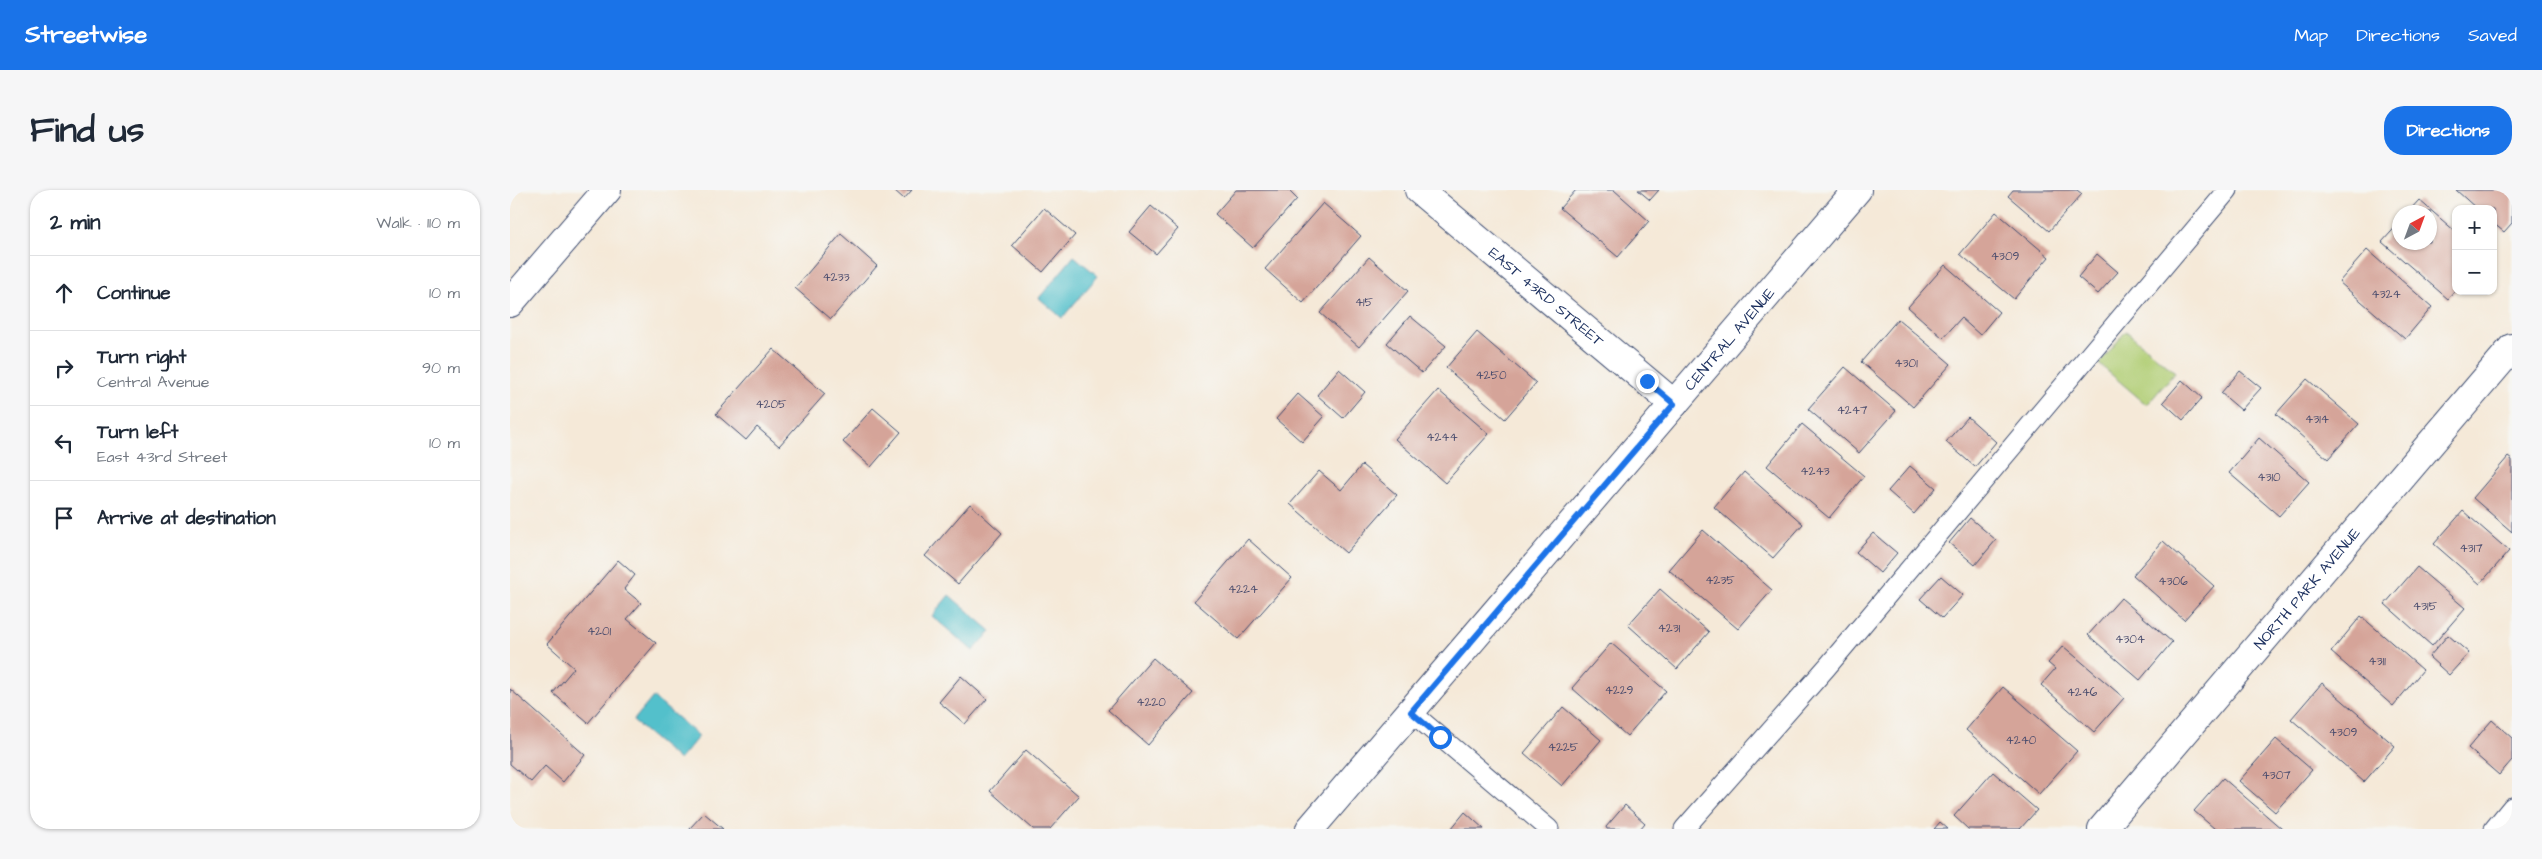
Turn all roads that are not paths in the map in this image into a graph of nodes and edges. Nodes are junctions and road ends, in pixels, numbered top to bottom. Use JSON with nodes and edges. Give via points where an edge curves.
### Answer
{"nodes":[{"id":1,"x":607,"y":190,"type":"edge"},
{"id":2,"x":1419,"y":190,"type":"edge"},
{"id":3,"x":1857,"y":190,"type":"edge"},
{"id":4,"x":2228,"y":190,"type":"edge"},
{"id":5,"x":510,"y":303,"type":"edge"},
{"id":6,"x":2512,"y":348,"type":"edge"},
{"id":7,"x":1674,"y":404,"type":"junction"},
{"id":8,"x":1411,"y":712,"type":"junction"},
{"id":9,"x":2512,"y":807,"type":"edge"},
{"id":10,"x":1310,"y":829,"type":"edge"},
{"id":11,"x":1549,"y":829,"type":"edge"},
{"id":12,"x":1684,"y":829,"type":"edge"},
{"id":13,"x":2102,"y":829,"type":"edge"},
{"id":14,"x":2494,"y":829,"type":"edge"}],
"edges":[{"from":1,"to":5,"type":"street"},
{"from":2,"to":7,"type":"street","name":"EAST 43RD STREET"},
{"from":3,"to":7,"type":"street","name":"CENTRAL AVENUE"},
{"from":4,"to":12,"type":"lane","via":[[1827,667]]},
{"from":6,"to":13,"type":"street","name":"NORTH PARK AVENUE"},
{"from":7,"to":8,"type":"street","name":"CENTRAL AVENUE"},
{"from":8,"to":10,"type":"street","name":"CENTRAL AVENUE"},
{"from":8,"to":11,"type":"lane"},
{"from":9,"to":14,"type":"lane"}]}
